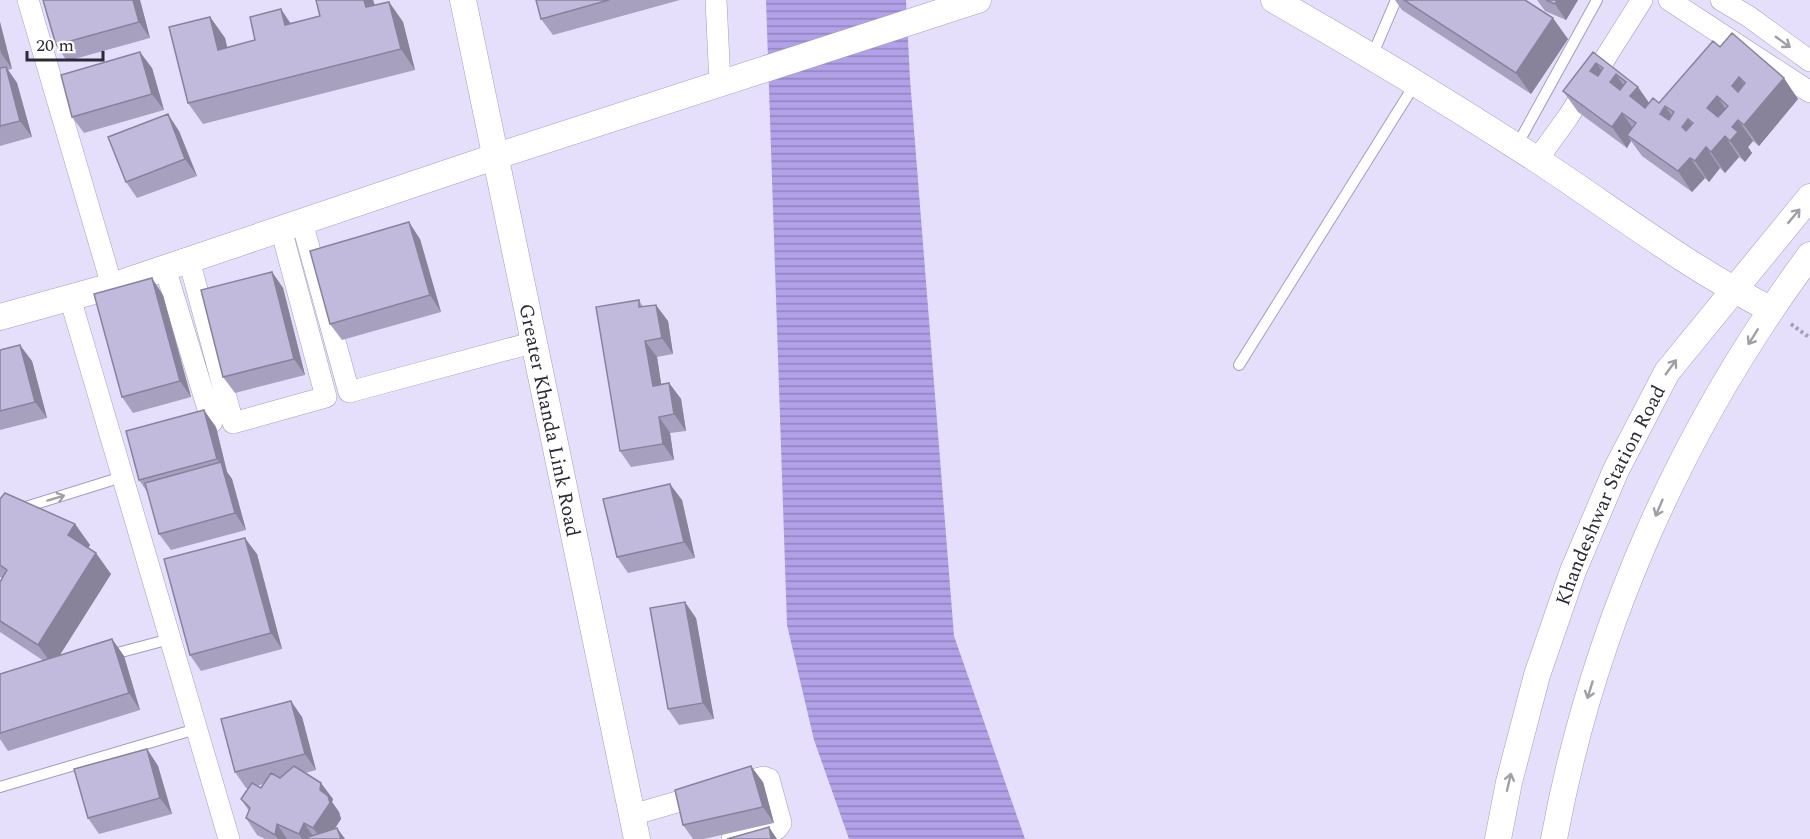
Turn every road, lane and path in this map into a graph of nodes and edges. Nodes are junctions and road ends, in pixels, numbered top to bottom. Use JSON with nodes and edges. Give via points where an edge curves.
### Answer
{"nodes":[{"id":1,"x":28,"y":0,"type":"edge"},
{"id":2,"x":463,"y":0,"type":"edge"},
{"id":3,"x":716,"y":0,"type":"edge"},
{"id":4,"x":978,"y":0,"type":"edge"},
{"id":5,"x":1274,"y":0,"type":"edge"},
{"id":6,"x":1396,"y":0,"type":"edge"},
{"id":7,"x":1597,"y":0,"type":"edge"},
{"id":8,"x":1642,"y":0,"type":"edge"},
{"id":9,"x":1669,"y":0,"type":"edge"},
{"id":10,"x":1721,"y":0,"type":"edge"},
{"id":11,"x":1754,"y":8,"type":"edge"},
{"id":12,"x":1372,"y":56,"type":"junction"},
{"id":13,"x":1810,"y":62,"type":"edge"},
{"id":14,"x":1415,"y":83,"type":"junction"},
{"id":15,"x":720,"y":84,"type":"junction"},
{"id":16,"x":1810,"y":92,"type":"edge"},
{"id":17,"x":1526,"y":153,"type":"junction"},
{"id":18,"x":497,"y":156,"type":"junction"},
{"id":19,"x":1810,"y":197,"type":"edge"},
{"id":20,"x":291,"y":226,"type":"junction"},
{"id":21,"x":1810,"y":255,"type":"edge"},
{"id":22,"x":189,"y":260,"type":"junction"},
{"id":23,"x":165,"y":268,"type":"junction"},
{"id":24,"x":112,"y":286,"type":"junction"},
{"id":25,"x":1731,"y":290,"type":"junction"},
{"id":26,"x":70,"y":298,"type":"junction"},
{"id":27,"x":1770,"y":309,"type":"junction"},
{"id":28,"x":0,"y":317,"type":"edge"},
{"id":29,"x":535,"y":342,"type":"junction"},
{"id":30,"x":1239,"y":366,"type":"dead end"},
{"id":31,"x":166,"y":436,"type":"edge"},
{"id":32,"x":122,"y":477,"type":"junction"},
{"id":33,"x":0,"y":515,"type":"edge"},
{"id":34,"x":170,"y":639,"type":"junction"},
{"id":35,"x":102,"y":657,"type":"edge"},
{"id":36,"x":196,"y":729,"type":"junction"},
{"id":37,"x":0,"y":787,"type":"edge"},
{"id":38,"x":634,"y":827,"type":"edge"},
{"id":39,"x":229,"y":839,"type":"edge"},
{"id":40,"x":732,"y":839,"type":"edge"},
{"id":41,"x":775,"y":839,"type":"edge"},
{"id":42,"x":781,"y":839,"type":"edge"},
{"id":43,"x":1498,"y":839,"type":"edge"},
{"id":44,"x":1554,"y":839,"type":"edge"}],
"edges":[{"from":1,"to":24,"type":"street"},
{"from":2,"to":18,"type":"street","name":"Greater Khanda Link Road"},
{"from":3,"to":15,"type":"street"},
{"from":4,"to":15,"type":"street"},
{"from":5,"to":12,"type":"street"},
{"from":6,"to":12,"type":"lane"},
{"from":7,"to":17,"type":"lane"},
{"from":8,"to":17,"type":"street","via":[[1568,117]]},
{"from":9,"to":16,"type":"street"},
{"from":10,"to":11,"type":"street"},
{"from":11,"to":13,"type":"street","one_way":true},
{"from":12,"to":14,"type":"street"},
{"from":14,"to":17,"type":"street"},
{"from":14,"to":30,"type":"lane"},
{"from":15,"to":18,"type":"street"},
{"from":17,"to":25,"type":"street"},
{"from":18,"to":20,"type":"street"},
{"from":18,"to":29,"type":"street","name":"Greater Khanda Link Road"},
{"from":25,"to":19,"type":"street","name":"Khandeshwar Station Road","one_way":true},
{"from":20,"to":22,"type":"street"},
{"from":20,"to":22,"type":"street","via":[[326,397],[233,423]]},
{"from":20,"to":29,"type":"street","via":[[349,392]]},
{"from":21,"to":27,"type":"street"},
{"from":22,"to":23,"type":"street"},
{"from":23,"to":24,"type":"street"},
{"from":23,"to":31,"type":"street","via":[[212,423]]},
{"from":24,"to":26,"type":"street"},
{"from":25,"to":27,"type":"street"},
{"from":43,"to":25,"type":"street","name":"Khandeshwar Station Road","one_way":true,"via":[[1537,675],[1573,571],[1616,470],[1667,372]]},
{"from":26,"to":28,"type":"street"},
{"from":26,"to":32,"type":"street","via":[[123,449]]},
{"from":27,"to":44,"type":"street","one_way":true,"via":[[1714,399],[1623,591],[1589,691]]},
{"from":29,"to":38,"type":"street","name":"Greater Khanda Link Road"},
{"from":33,"to":32,"type":"lane","one_way":true},
{"from":32,"to":34,"type":"street"},
{"from":34,"to":35,"type":"lane"},
{"from":34,"to":36,"type":"street"},
{"from":36,"to":37,"type":"lane"},
{"from":36,"to":39,"type":"street"},
{"from":38,"to":40,"type":"street","via":[[763,777],[769,779],[781,823],[777,829]]},
{"from":41,"to":42,"type":"street"}]}
